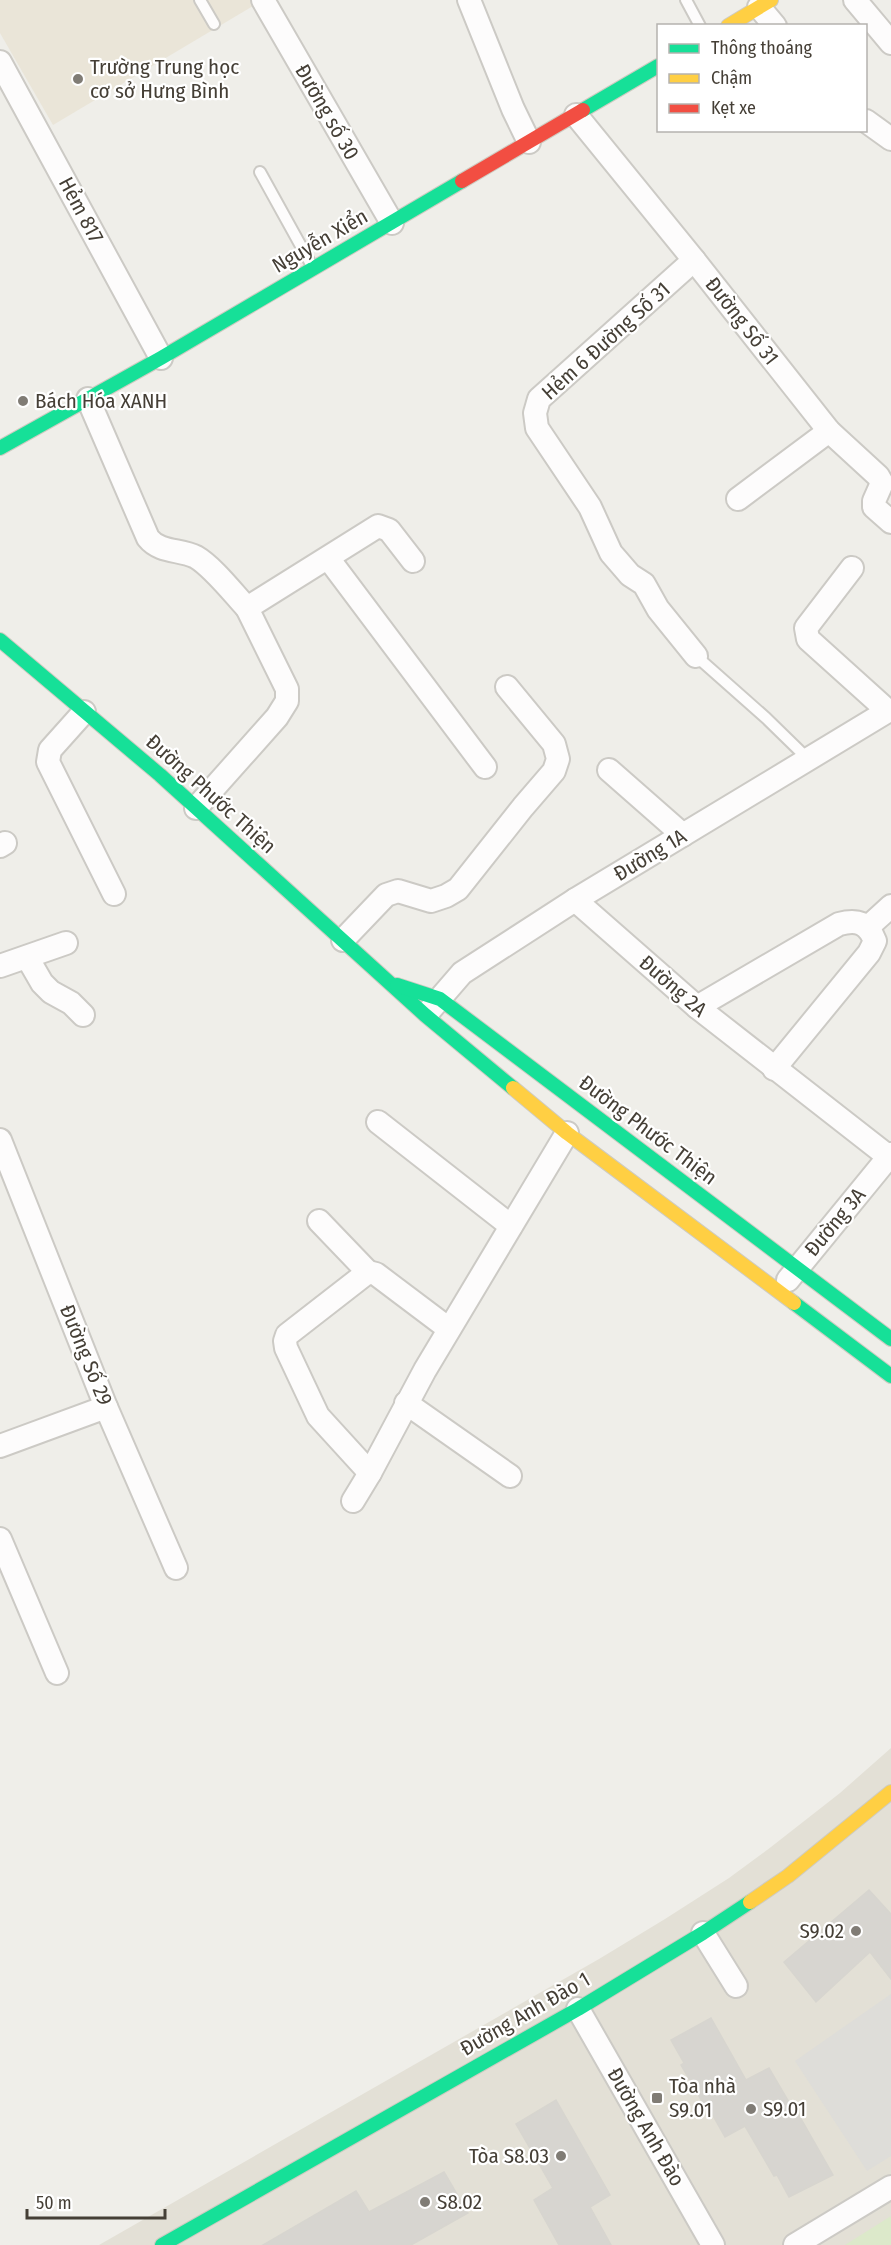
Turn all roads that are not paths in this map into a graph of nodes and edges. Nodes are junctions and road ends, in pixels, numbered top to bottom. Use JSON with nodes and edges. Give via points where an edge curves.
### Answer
{"nodes":[{"id":1,"x":200,"y":0,"type":"edge"},
{"id":2,"x":262,"y":0,"type":"edge"},
{"id":3,"x":469,"y":0,"type":"edge"},
{"id":4,"x":686,"y":0,"type":"edge"},
{"id":5,"x":855,"y":0,"type":"edge"},
{"id":6,"x":765,"y":4,"type":"edge"},
{"id":7,"x":214,"y":24,"type":"dead end"},
{"id":8,"x":699,"y":24,"type":"edge"},
{"id":9,"x":731,"y":24,"type":"edge"},
{"id":10,"x":774,"y":24,"type":"edge"},
{"id":11,"x":891,"y":43,"type":"edge"},
{"id":12,"x":0,"y":62,"type":"edge"},
{"id":13,"x":657,"y":67,"type":"edge"},
{"id":14,"x":576,"y":115,"type":"junction"},
{"id":15,"x":867,"y":122,"type":"edge"},
{"id":16,"x":891,"y":139,"type":"edge"},
{"id":17,"x":529,"y":142,"type":"junction"},
{"id":18,"x":260,"y":172,"type":"dead end"},
{"id":19,"x":392,"y":223,"type":"junction"},
{"id":20,"x":694,"y":260,"type":"junction"},
{"id":21,"x":314,"y":269,"type":"junction"},
{"id":22,"x":161,"y":358,"type":"junction"},
{"id":23,"x":88,"y":399,"type":"junction"},
{"id":24,"x":829,"y":431,"type":"junction"},
{"id":25,"x":1,"y":444,"type":"edge"},
{"id":26,"x":738,"y":499,"type":"dead end"},
{"id":27,"x":891,"y":522,"type":"edge"},
{"id":28,"x":328,"y":558,"type":"junction"},
{"id":29,"x":413,"y":561,"type":"dead end"},
{"id":30,"x":852,"y":568,"type":"dead end"},
{"id":31,"x":247,"y":608,"type":"junction"},
{"id":32,"x":0,"y":640,"type":"edge"},
{"id":33,"x":696,"y":656,"type":"joint"},
{"id":34,"x":507,"y":687,"type":"dead end"},
{"id":35,"x":84,"y":712,"type":"junction"},
{"id":36,"x":890,"y":712,"type":"edge"},
{"id":37,"x":808,"y":759,"type":"junction"},
{"id":38,"x":485,"y":767,"type":"dead end"},
{"id":39,"x":609,"y":770,"type":"dead end"},
{"id":40,"x":196,"y":808,"type":"junction"},
{"id":41,"x":683,"y":835,"type":"junction"},
{"id":42,"x":114,"y":894,"type":"dead end"},
{"id":43,"x":575,"y":900,"type":"junction"},
{"id":44,"x":891,"y":906,"type":"edge"},
{"id":45,"x":868,"y":927,"type":"junction"},
{"id":46,"x":343,"y":940,"type":"junction"},
{"id":47,"x":66,"y":943,"type":"dead end"},
{"id":48,"x":27,"y":957,"type":"junction"},
{"id":49,"x":0,"y":966,"type":"edge"},
{"id":50,"x":391,"y":983,"type":"junction"},
{"id":51,"x":440,"y":999,"type":"junction"},
{"id":52,"x":697,"y":1007,"type":"junction"},
{"id":53,"x":83,"y":1015,"type":"dead end"},
{"id":54,"x":425,"y":1016,"type":"junction"},
{"id":55,"x":774,"y":1069,"type":"junction"},
{"id":56,"x":378,"y":1122,"type":"dead end"},
{"id":57,"x":567,"y":1133,"type":"junction"},
{"id":58,"x":0,"y":1140,"type":"edge"},
{"id":59,"x":890,"y":1155,"type":"edge"},
{"id":60,"x":319,"y":1221,"type":"dead end"},
{"id":61,"x":511,"y":1226,"type":"junction"},
{"id":62,"x":796,"y":1269,"type":"junction"},
{"id":63,"x":368,"y":1272,"type":"junction"},
{"id":64,"x":780,"y":1291,"type":"junction"},
{"id":65,"x":450,"y":1329,"type":"junction"},
{"id":66,"x":891,"y":1339,"type":"edge"},
{"id":67,"x":887,"y":1365,"type":"edge"},
{"id":68,"x":406,"y":1403,"type":"junction"},
{"id":69,"x":106,"y":1407,"type":"junction"},
{"id":70,"x":0,"y":1446,"type":"edge"},
{"id":71,"x":370,"y":1473,"type":"junction"},
{"id":72,"x":510,"y":1476,"type":"dead end"},
{"id":73,"x":353,"y":1501,"type":"dead end"},
{"id":74,"x":0,"y":1539,"type":"edge"},
{"id":75,"x":176,"y":1568,"type":"dead end"},
{"id":76,"x":57,"y":1673,"type":"dead end"},
{"id":77,"x":891,"y":1792,"type":"edge"},
{"id":78,"x":703,"y":1933,"type":"junction"},
{"id":79,"x":736,"y":1986,"type":"dead end"},
{"id":80,"x":579,"y":2009,"type":"junction"},
{"id":81,"x":891,"y":2187,"type":"edge"},
{"id":82,"x":162,"y":2245,"type":"edge"},
{"id":83,"x":713,"y":2245,"type":"edge"},
{"id":84,"x":795,"y":2245,"type":"edge"}],
"edges":[{"from":1,"to":7,"type":"lane"},
{"from":2,"to":19,"type":"street","name":"Đường số 30"},
{"from":3,"to":17,"type":"street"},
{"from":4,"to":8,"type":"lane"},
{"from":5,"to":11,"type":"street"},
{"from":6,"to":9,"type":"street"},
{"from":6,"to":10,"type":"street"},
{"from":12,"to":22,"type":"street","name":"Hẻm 817"},
{"from":13,"to":14,"type":"street","name":"Nguyễn Xiển"},
{"from":14,"to":17,"type":"street","name":"Nguyễn Xiển"},
{"from":14,"to":20,"type":"street","name":"Đường Số 31"},
{"from":15,"to":16,"type":"street"},
{"from":17,"to":19,"type":"street","name":"Nguyễn Xiển"},
{"from":18,"to":21,"type":"lane"},
{"from":19,"to":21,"type":"street","name":"Nguyễn Xiển"},
{"from":20,"to":24,"type":"street","name":"Đường Số 31"},
{"from":20,"to":33,"type":"street","name":"Hẻm 6 Đường Số 31","via":[[539,399],[535,413],[537,428],[590,507],[611,553],[630,575],[644,584],[658,609]]},
{"from":21,"to":22,"type":"street","name":"Nguyễn Xiển"},
{"from":22,"to":23,"type":"street","name":"Nguyễn Xiển"},
{"from":23,"to":25,"type":"street","name":"Nguyễn Xiển"},
{"from":23,"to":31,"type":"street","via":[[148,538],[169,550],[195,557]]},
{"from":24,"to":26,"type":"street"},
{"from":24,"to":27,"type":"street","name":"Đường Số 31","via":[[878,476],[882,483],[874,507]]},
{"from":28,"to":29,"type":"street","via":[[378,526],[388,530]]},
{"from":28,"to":31,"type":"street"},
{"from":28,"to":38,"type":"street"},
{"from":30,"to":36,"type":"street","via":[[806,628],[808,639]]},
{"from":31,"to":40,"type":"street","via":[[287,689],[287,701],[252,747]]},
{"from":32,"to":35,"type":"street","name":"Đường Phước Thiện"},
{"from":33,"to":37,"type":"lane","name":"Hẻm 6 Đường Số 31"},
{"from":34,"to":46,"type":"street","via":[[554,744],[558,759],[554,771],[458,889],[431,901],[398,891],[386,895]]},
{"from":35,"to":40,"type":"street","name":"Đường Phước Thiện"},
{"from":35,"to":42,"type":"street","via":[[50,750],[48,762]]},
{"from":36,"to":37,"type":"street","name":"Đường 1A"},
{"from":37,"to":41,"type":"street","name":"Đường 1A"},
{"from":39,"to":41,"type":"street"},
{"from":40,"to":46,"type":"street","name":"Đường Phước Thiện"},
{"from":41,"to":43,"type":"street","name":"Đường 1A"},
{"from":43,"to":51,"type":"street","name":"Đường 1A","via":[[462,973]]},
{"from":43,"to":52,"type":"street","name":"Đường 2A"},
{"from":44,"to":45,"type":"street"},
{"from":45,"to":52,"type":"street","via":[[852,921],[839,924]]},
{"from":45,"to":55,"type":"street","via":[[875,941],[869,953]]},
{"from":46,"to":50,"type":"street","name":"Đường Phước Thiện"},
{"from":47,"to":48,"type":"street"},
{"from":48,"to":49,"type":"street"},
{"from":48,"to":53,"type":"street","via":[[42,983]]},
{"from":50,"to":51,"type":"street","name":"Đường Phước Thiện"},
{"from":50,"to":54,"type":"street","name":"Đường Phước Thiện"},
{"from":51,"to":54,"type":"street","name":"Đường 1A"},
{"from":51,"to":62,"type":"street","name":"Đường Phước Thiện"},
{"from":52,"to":55,"type":"street","name":"Đường 2A"},
{"from":54,"to":57,"type":"street","name":"Đường Phước Thiện"},
{"from":55,"to":59,"type":"street","name":"Đường 2A"},
{"from":56,"to":61,"type":"street"},
{"from":57,"to":61,"type":"street"},
{"from":57,"to":64,"type":"street","name":"Đường Phước Thiện"},
{"from":58,"to":69,"type":"street","name":"Đường Số 29"},
{"from":59,"to":62,"type":"street","name":"Đường 3A"},
{"from":60,"to":63,"type":"street"},
{"from":61,"to":65,"type":"street"},
{"from":62,"to":64,"type":"street","name":"Đường 3A"},
{"from":62,"to":66,"type":"street","name":"Đường Phước Thiện"},
{"from":63,"to":65,"type":"street"},
{"from":63,"to":71,"type":"street","via":[[291,1330],[285,1341],[318,1416]]},
{"from":64,"to":67,"type":"street","name":"Đường Phước Thiện","via":[[857,1349]]},
{"from":65,"to":68,"type":"street"},
{"from":68,"to":71,"type":"street"},
{"from":68,"to":72,"type":"street"},
{"from":69,"to":70,"type":"street"},
{"from":69,"to":75,"type":"street","name":"Đường Số 29"},
{"from":71,"to":73,"type":"street"},
{"from":74,"to":76,"type":"street"},
{"from":77,"to":78,"type":"street","name":"Đường Anh Đào 1","via":[[788,1876]]},
{"from":78,"to":79,"type":"street"},
{"from":78,"to":80,"type":"street","name":"Đường Anh Đào 1"},
{"from":80,"to":82,"type":"street","name":"Đường Anh Đào 1"},
{"from":80,"to":83,"type":"street","name":"Đường Anh Đào"},
{"from":81,"to":84,"type":"street"}]}
